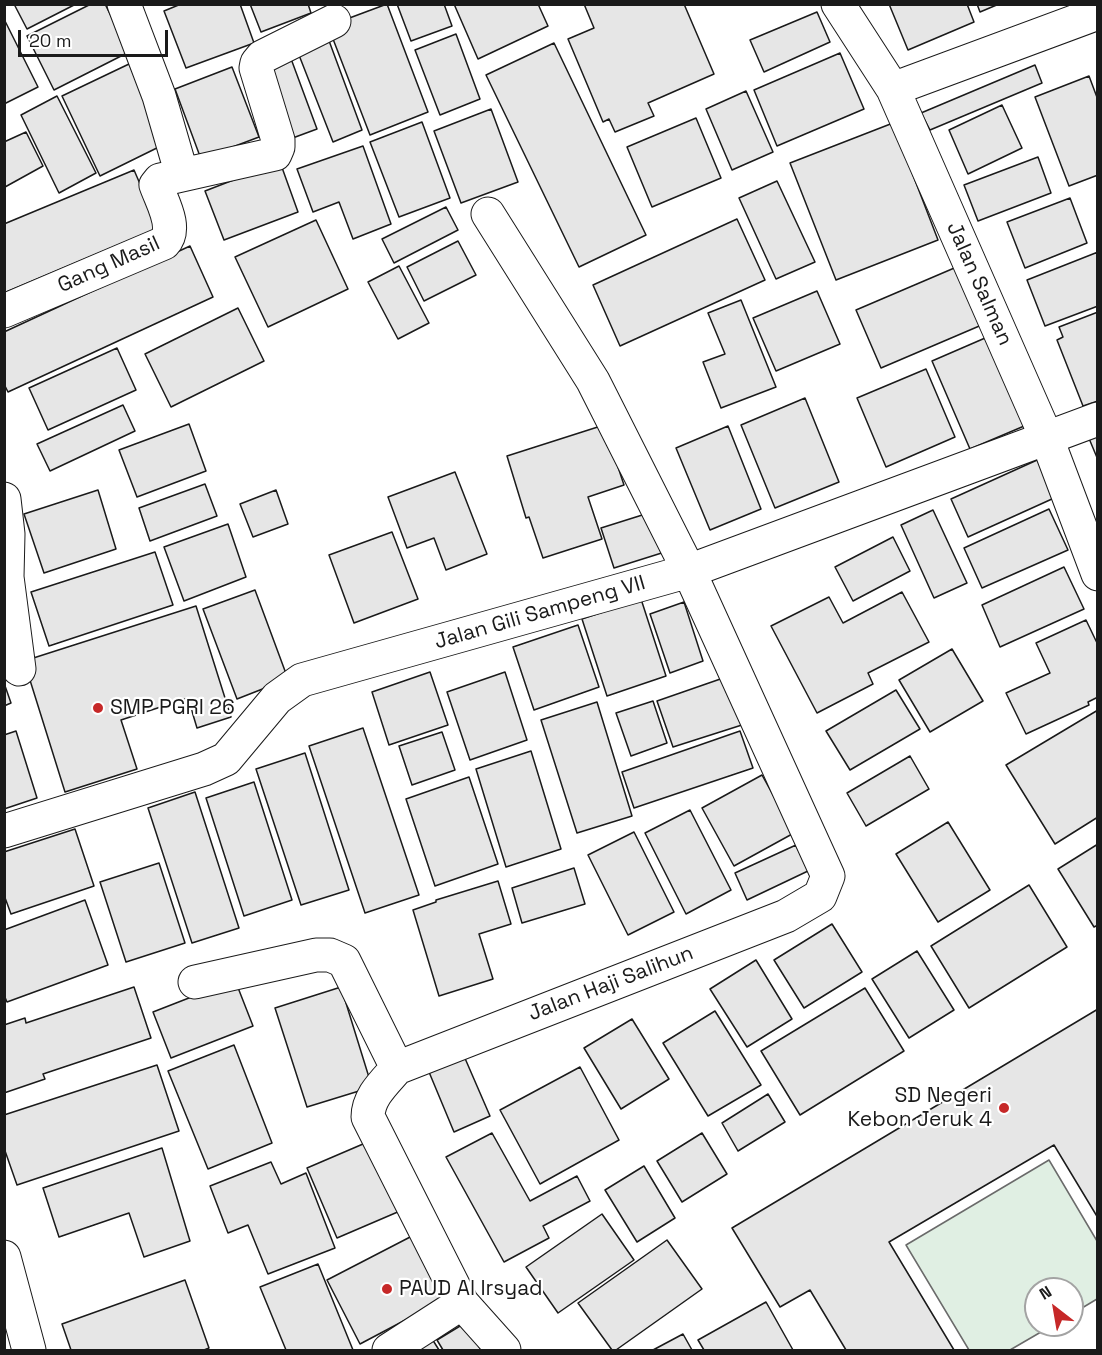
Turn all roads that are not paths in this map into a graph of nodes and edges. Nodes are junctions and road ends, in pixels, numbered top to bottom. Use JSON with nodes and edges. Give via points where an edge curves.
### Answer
{"nodes":[{"id":1,"x":124,"y":4,"type":"edge"},
{"id":2,"x":838,"y":4,"type":"edge"},
{"id":3,"x":1098,"y":13,"type":"edge"},
{"id":4,"x":334,"y":21,"type":"dead end"},
{"id":5,"x":893,"y":89,"type":"junction"},
{"id":6,"x":182,"y":175,"type":"junction"},
{"id":7,"x":488,"y":214,"type":"dead end"},
{"id":8,"x":4,"y":311,"type":"edge"},
{"id":9,"x":1098,"y":419,"type":"edge"},
{"id":10,"x":1047,"y":439,"type":"junction"},
{"id":11,"x":4,"y":499,"type":"edge"},
{"id":12,"x":689,"y":571,"type":"junction"},
{"id":13,"x":1098,"y":574,"type":"edge"},
{"id":14,"x":20,"y":669,"type":"dead end"},
{"id":15,"x":4,"y":831,"type":"edge"},
{"id":16,"x":195,"y":982,"type":"dead end"},
{"id":17,"x":397,"y":1068,"type":"junction"},
{"id":18,"x":4,"y":1257,"type":"edge"},
{"id":19,"x":462,"y":1303,"type":"junction"},
{"id":20,"x":29,"y":1350,"type":"edge"},
{"id":21,"x":389,"y":1350,"type":"edge"},
{"id":22,"x":504,"y":1350,"type":"edge"}],
"edges":[{"from":1,"to":6,"type":"street","via":[[159,96]]},
{"from":2,"to":5,"type":"street","name":"Jalan Salman"},
{"from":3,"to":5,"type":"street"},
{"from":4,"to":6,"type":"street","via":[[256,63],[278,140],[275,154]]},
{"from":5,"to":10,"type":"street","name":"Jalan Salman"},
{"from":6,"to":8,"type":"street","name":"Gang Masil","via":[[160,180],[156,185],[170,226],[170,236],[164,243]]},
{"from":7,"to":12,"type":"street","name":"Jalan Haji Salihun","via":[[593,381]]},
{"from":9,"to":10,"type":"street","name":"Jalan Gili Sampeng VII"},
{"from":10,"to":12,"type":"street","name":"Jalan Gili Sampeng VII"},
{"from":10,"to":13,"type":"street","name":"Jalan Salman"},
{"from":11,"to":14,"type":"street","via":[[7,577]]},
{"from":12,"to":15,"type":"street","name":"Jalan Gili Sampeng VII","via":[[302,680],[277,698],[226,759]]},
{"from":12,"to":17,"type":"street","name":"Jalan Haji Salihun","via":[[828,876],[820,896],[786,916]]},
{"from":16,"to":17,"type":"street","via":[[330,955],[344,961]]},
{"from":17,"to":19,"type":"street","name":"Jalan Haji Salihun","via":[[376,1092],[368,1107],[368,1117]]},
{"from":18,"to":20,"type":"street"},
{"from":19,"to":21,"type":"street"},
{"from":19,"to":22,"type":"street"}]}
